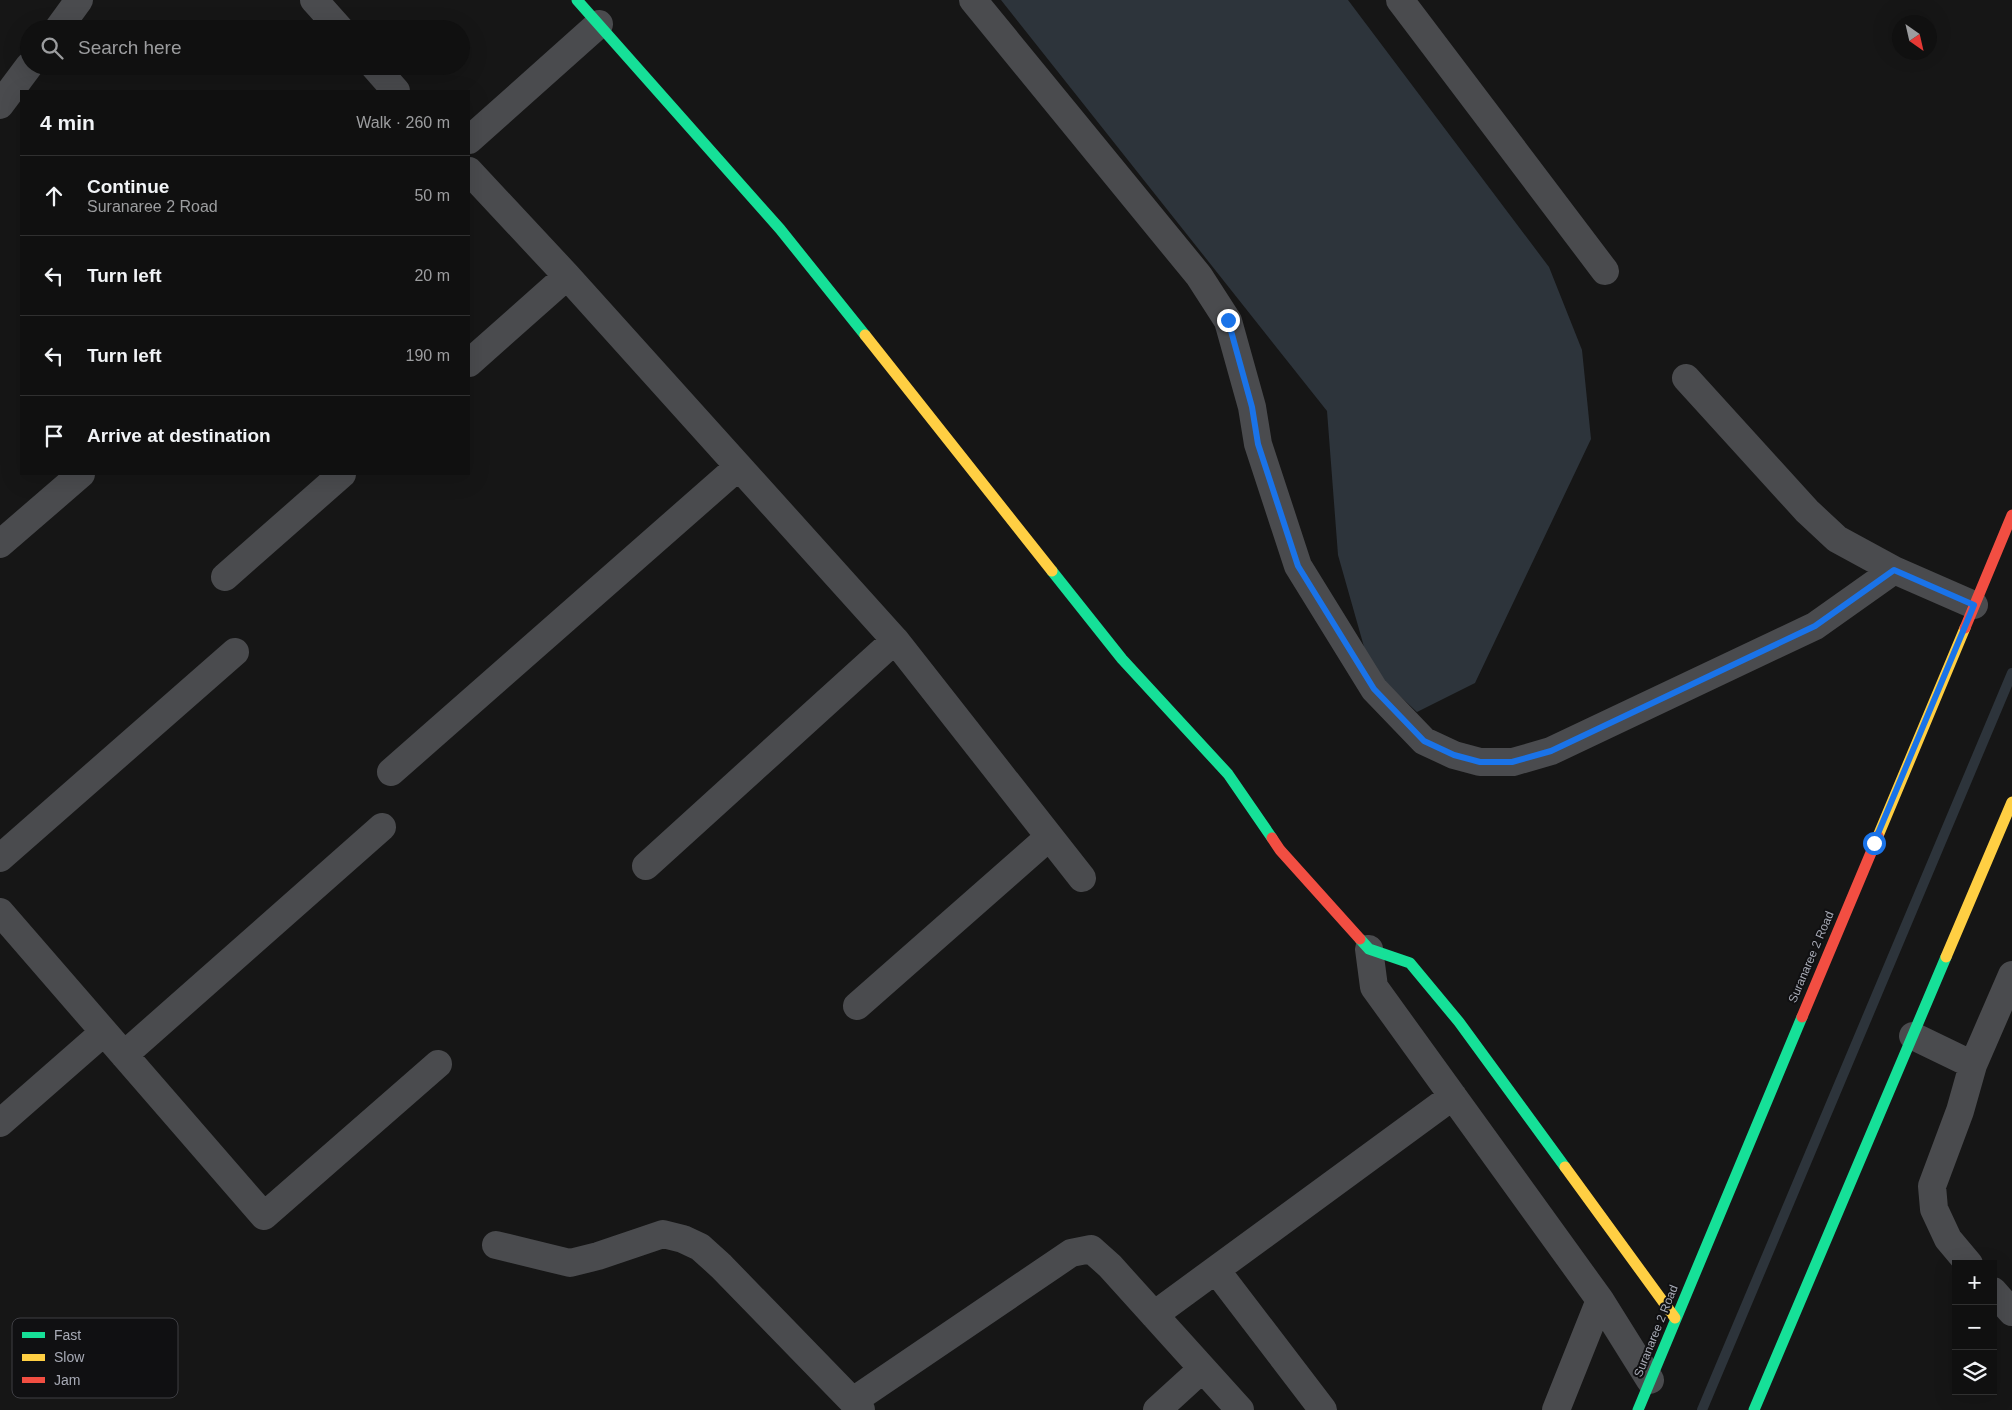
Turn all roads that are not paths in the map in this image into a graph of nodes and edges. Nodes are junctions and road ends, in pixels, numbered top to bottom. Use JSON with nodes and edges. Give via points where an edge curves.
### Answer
{"nodes":[{"id":1,"x":79,"y":0,"type":"edge"},
{"id":2,"x":314,"y":0,"type":"edge"},
{"id":3,"x":578,"y":0,"type":"edge"},
{"id":4,"x":973,"y":0,"type":"edge"},
{"id":5,"x":1400,"y":0,"type":"edge"},
{"id":6,"x":65,"y":20,"type":"edge"},
{"id":7,"x":332,"y":20,"type":"edge"},
{"id":8,"x":599,"y":24,"type":"junction"},
{"id":9,"x":22,"y":75,"type":"edge"},
{"id":10,"x":382,"y":75,"type":"edge"},
{"id":11,"x":395,"y":90,"type":"edge"},
{"id":12,"x":0,"y":105,"type":"edge"},
{"id":13,"x":470,"y":139,"type":"edge"},
{"id":14,"x":470,"y":172,"type":"edge"},
{"id":15,"x":1604,"y":271,"type":"dead end"},
{"id":16,"x":567,"y":276,"type":"junction"},
{"id":17,"x":470,"y":361,"type":"edge"},
{"id":18,"x":1686,"y":378,"type":"dead end"},
{"id":19,"x":738,"y":467,"type":"junction"},
{"id":20,"x":80,"y":475,"type":"edge"},
{"id":21,"x":341,"y":475,"type":"edge"},
{"id":22,"x":2012,"y":515,"type":"edge"},
{"id":23,"x":0,"y":544,"type":"edge"},
{"id":24,"x":1894,"y":570,"type":"junction"},
{"id":25,"x":225,"y":577,"type":"dead end"},
{"id":26,"x":1974,"y":605,"type":"junction"},
{"id":27,"x":896,"y":640,"type":"junction"},
{"id":28,"x":235,"y":652,"type":"dead end"},
{"id":29,"x":391,"y":772,"type":"dead end"},
{"id":30,"x":2012,"y":802,"type":"edge"},
{"id":31,"x":382,"y":827,"type":"dead end"},
{"id":32,"x":1049,"y":837,"type":"junction"},
{"id":33,"x":0,"y":858,"type":"edge"},
{"id":34,"x":646,"y":866,"type":"dead end"},
{"id":35,"x":1082,"y":878,"type":"dead end"},
{"id":36,"x":0,"y":912,"type":"edge"},
{"id":37,"x":1369,"y":949,"type":"junction"},
{"id":38,"x":2012,"y":975,"type":"edge"},
{"id":39,"x":857,"y":1006,"type":"dead end"},
{"id":40,"x":104,"y":1032,"type":"junction"},
{"id":41,"x":1913,"y":1036,"type":"junction"},
{"id":42,"x":124,"y":1055,"type":"junction"},
{"id":43,"x":438,"y":1064,"type":"dead end"},
{"id":44,"x":1973,"y":1065,"type":"junction"},
{"id":45,"x":1453,"y":1096,"type":"junction"},
{"id":46,"x":0,"y":1123,"type":"edge"},
{"id":47,"x":496,"y":1245,"type":"dead end"},
{"id":48,"x":1966,"y":1260,"type":"edge"},
{"id":49,"x":1216,"y":1270,"type":"junction"},
{"id":50,"x":1997,"y":1295,"type":"edge"},
{"id":51,"x":1600,"y":1300,"type":"junction"},
{"id":52,"x":2012,"y":1312,"type":"edge"},
{"id":53,"x":1154,"y":1315,"type":"junction"},
{"id":54,"x":1675,"y":1318,"type":"junction"},
{"id":55,"x":1202,"y":1369,"type":"junction"},
{"id":56,"x":1650,"y":1380,"type":"junction"},
{"id":57,"x":857,"y":1406,"type":"edge"},
{"id":58,"x":1157,"y":1410,"type":"edge"},
{"id":59,"x":1240,"y":1410,"type":"edge"},
{"id":60,"x":1323,"y":1410,"type":"edge"},
{"id":61,"x":1556,"y":1410,"type":"edge"},
{"id":62,"x":1638,"y":1410,"type":"edge"},
{"id":63,"x":1754,"y":1410,"type":"edge"}],
"edges":[{"from":1,"to":6,"type":"street"},
{"from":2,"to":7,"type":"street"},
{"from":3,"to":8,"type":"street"},
{"from":4,"to":24,"type":"street","via":[[1199,276],[1228,320],[1252,407],[1258,444],[1298,566],[1374,689],[1424,741],[1454,755],[1480,762],[1512,762],[1551,751],[1815,626]]},
{"from":5,"to":15,"type":"street"},
{"from":8,"to":13,"type":"street"},
{"from":8,"to":37,"type":"street","via":[[780,229],[1122,659],[1228,774],[1280,850]]},
{"from":9,"to":12,"type":"street"},
{"from":10,"to":11,"type":"street"},
{"from":14,"to":16,"type":"street"},
{"from":16,"to":17,"type":"street"},
{"from":16,"to":19,"type":"street"},
{"from":18,"to":24,"type":"street","via":[[1837,539]]},
{"from":19,"to":27,"type":"street"},
{"from":19,"to":29,"type":"street"},
{"from":20,"to":23,"type":"street"},
{"from":21,"to":25,"type":"street"},
{"from":22,"to":26,"type":"street","name":"Suranaree 2 Road"},
{"from":24,"to":26,"type":"street"},
{"from":26,"to":54,"type":"street","name":"Suranaree 2 Road"},
{"from":27,"to":32,"type":"street"},
{"from":27,"to":34,"type":"street"},
{"from":28,"to":33,"type":"street"},
{"from":30,"to":41,"type":"street"},
{"from":31,"to":42,"type":"street"},
{"from":32,"to":35,"type":"street"},
{"from":32,"to":39,"type":"street"},
{"from":36,"to":40,"type":"street"},
{"from":37,"to":45,"type":"street","via":[[1374,987]]},
{"from":37,"to":54,"type":"street","via":[[1410,963],[1453,1014]]},
{"from":38,"to":44,"type":"street"},
{"from":40,"to":42,"type":"street"},
{"from":40,"to":46,"type":"street"},
{"from":41,"to":44,"type":"street"},
{"from":41,"to":63,"type":"street"},
{"from":42,"to":43,"type":"street","via":[[264,1216]]},
{"from":44,"to":48,"type":"street","via":[[1932,1186],[1934,1209],[1948,1239]]},
{"from":45,"to":49,"type":"street"},
{"from":45,"to":51,"type":"street"},
{"from":47,"to":57,"type":"street","via":[[570,1263],[663,1234],[700,1247]]},
{"from":49,"to":53,"type":"street"},
{"from":49,"to":60,"type":"street"},
{"from":50,"to":52,"type":"street"},
{"from":51,"to":56,"type":"street"},
{"from":51,"to":61,"type":"street"},
{"from":53,"to":55,"type":"street"},
{"from":53,"to":57,"type":"street","via":[[1110,1266],[1090,1249],[1071,1253]]},
{"from":54,"to":56,"type":"street","name":"Suranaree 2 Road"},
{"from":55,"to":58,"type":"street"},
{"from":55,"to":59,"type":"street"},
{"from":56,"to":62,"type":"street","name":"Suranaree 2 Road"}]}
